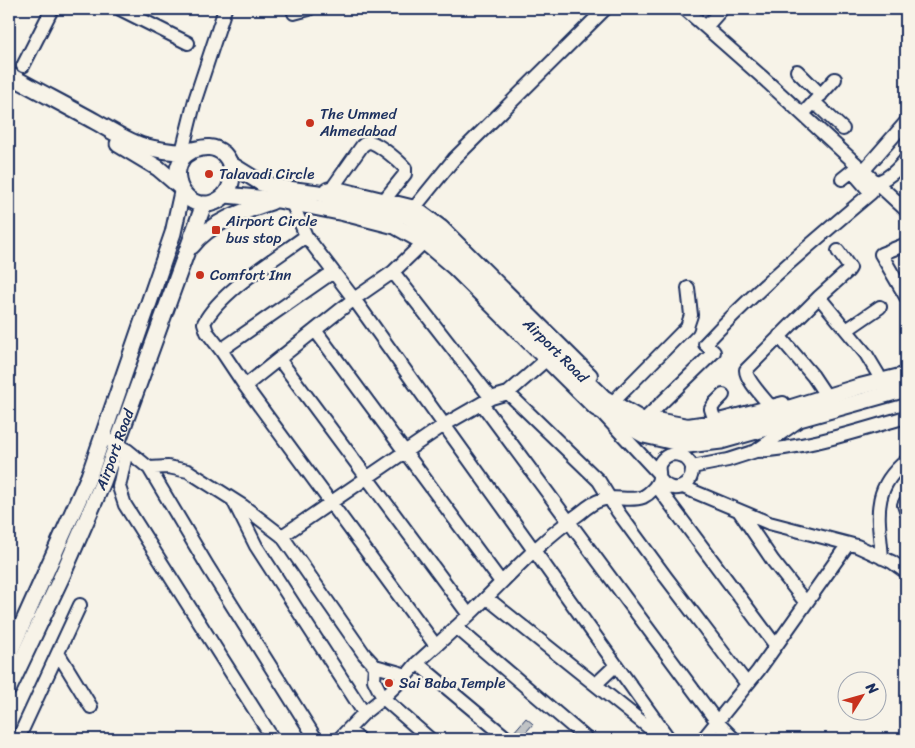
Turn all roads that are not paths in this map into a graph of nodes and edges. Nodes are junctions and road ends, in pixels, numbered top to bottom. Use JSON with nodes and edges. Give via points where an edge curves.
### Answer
{"nodes":[{"id":1,"x":52,"y":9,"type":"edge"},
{"id":2,"x":120,"y":9,"type":"edge"},
{"id":3,"x":224,"y":9,"type":"edge"},
{"id":4,"x":309,"y":9,"type":"edge"},
{"id":5,"x":603,"y":9,"type":"edge"},
{"id":6,"x":684,"y":9,"type":"edge"},
{"id":7,"x":722,"y":9,"type":"edge"},
{"id":8,"x":295,"y":15,"type":"edge"},
{"id":9,"x":706,"y":27,"type":"junction"},
{"id":10,"x":188,"y":43,"type":"dead end"},
{"id":11,"x":23,"y":66,"type":"dead end"},
{"id":12,"x":796,"y":71,"type":"dead end"},
{"id":13,"x":9,"y":75,"type":"edge"},
{"id":14,"x":835,"y":79,"type":"dead end"},
{"id":15,"x":9,"y":83,"type":"edge"},
{"id":16,"x":817,"y":98,"type":"junction"},
{"id":17,"x":803,"y":114,"type":"junction"},
{"id":18,"x":906,"y":122,"type":"edge"},
{"id":19,"x":843,"y":129,"type":"dead end"},
{"id":20,"x":188,"y":151,"type":"junction"},
{"id":21,"x":906,"y":159,"type":"edge"},
{"id":22,"x":232,"y":165,"type":"junction"},
{"id":23,"x":864,"y":170,"type":"junction"},
{"id":24,"x":842,"y":179,"type":"dead end"},
{"id":25,"x":878,"y":182,"type":"junction"},
{"id":26,"x":333,"y":187,"type":"junction"},
{"id":27,"x":180,"y":189,"type":"junction"},
{"id":28,"x":318,"y":193,"type":"junction"},
{"id":29,"x":226,"y":194,"type":"junction"},
{"id":30,"x":385,"y":198,"type":"junction"},
{"id":31,"x":285,"y":202,"type":"junction"},
{"id":32,"x":204,"y":204,"type":"junction"},
{"id":33,"x":414,"y":207,"type":"junction"},
{"id":34,"x":906,"y":210,"type":"edge"},
{"id":35,"x":306,"y":236,"type":"junction"},
{"id":36,"x":424,"y":242,"type":"junction"},
{"id":37,"x":906,"y":247,"type":"edge"},
{"id":38,"x":838,"y":250,"type":"dead end"},
{"id":39,"x":187,"y":253,"type":"junction"},
{"id":40,"x":333,"y":272,"type":"junction"},
{"id":41,"x":393,"y":272,"type":"junction"},
{"id":42,"x":688,"y":288,"type":"dead end"},
{"id":43,"x":819,"y":297,"type":"junction"},
{"id":44,"x":906,"y":297,"type":"edge"},
{"id":45,"x":354,"y":299,"type":"junction"},
{"id":46,"x":880,"y":308,"type":"dead end"},
{"id":47,"x":848,"y":329,"type":"junction"},
{"id":48,"x":315,"y":330,"type":"junction"},
{"id":49,"x":779,"y":336,"type":"junction"},
{"id":50,"x":221,"y":350,"type":"junction"},
{"id":51,"x":279,"y":358,"type":"junction"},
{"id":52,"x":547,"y":359,"type":"junction"},
{"id":53,"x":906,"y":369,"type":"edge"},
{"id":54,"x":906,"y":375,"type":"edge"},
{"id":55,"x":876,"y":379,"type":"junction"},
{"id":56,"x":245,"y":386,"type":"junction"},
{"id":57,"x":906,"y":390,"type":"edge"},
{"id":58,"x":823,"y":391,"type":"junction"},
{"id":59,"x":508,"y":393,"type":"junction"},
{"id":60,"x":723,"y":395,"type":"dead end"},
{"id":61,"x":616,"y":399,"type":"junction"},
{"id":62,"x":486,"y":401,"type":"junction"},
{"id":63,"x":770,"y":406,"type":"junction"},
{"id":64,"x":596,"y":408,"type":"junction"},
{"id":65,"x":647,"y":417,"type":"junction"},
{"id":66,"x":906,"y":417,"type":"edge"},
{"id":67,"x":806,"y":418,"type":"junction"},
{"id":68,"x":714,"y":421,"type":"junction"},
{"id":69,"x":444,"y":425,"type":"junction"},
{"id":70,"x":115,"y":443,"type":"junction"},
{"id":71,"x":674,"y":448,"type":"junction"},
{"id":72,"x":405,"y":451,"type":"junction"},
{"id":73,"x":756,"y":451,"type":"junction"},
{"id":74,"x":905,"y":465,"type":"edge"},
{"id":75,"x":692,"y":467,"type":"junction"},
{"id":76,"x":149,"y":468,"type":"junction"},
{"id":77,"x":367,"y":477,"type":"junction"},
{"id":78,"x":658,"y":479,"type":"junction"},
{"id":79,"x":683,"y":487,"type":"junction"},
{"id":80,"x":610,"y":498,"type":"junction"},
{"id":81,"x":233,"y":500,"type":"junction"},
{"id":82,"x":906,"y":501,"type":"edge"},
{"id":83,"x":330,"y":502,"type":"junction"},
{"id":84,"x":739,"y":511,"type":"junction"},
{"id":85,"x":906,"y":511,"type":"edge"},
{"id":86,"x":568,"y":521,"type":"junction"},
{"id":87,"x":282,"y":536,"type":"junction"},
{"id":88,"x":848,"y":544,"type":"junction"},
{"id":89,"x":533,"y":550,"type":"junction"},
{"id":90,"x":882,"y":558,"type":"junction"},
{"id":91,"x":906,"y":572,"type":"edge"},
{"id":92,"x":501,"y":582,"type":"junction"},
{"id":93,"x":487,"y":598,"type":"junction"},
{"id":94,"x":806,"y":603,"type":"junction"},
{"id":95,"x":80,"y":605,"type":"dead end"},
{"id":96,"x":469,"y":615,"type":"junction"},
{"id":97,"x":456,"y":627,"type":"junction"},
{"id":98,"x":436,"y":646,"type":"junction"},
{"id":99,"x":776,"y":646,"type":"junction"},
{"id":100,"x":58,"y":653,"type":"junction"},
{"id":101,"x":9,"y":654,"type":"edge"},
{"id":102,"x":417,"y":664,"type":"junction"},
{"id":103,"x":616,"y":665,"type":"junction"},
{"id":104,"x":375,"y":666,"type":"junction"},
{"id":105,"x":407,"y":675,"type":"junction"},
{"id":106,"x":596,"y":684,"type":"junction"},
{"id":107,"x":748,"y":684,"type":"junction"},
{"id":108,"x":9,"y":688,"type":"edge"},
{"id":109,"x":383,"y":698,"type":"junction"},
{"id":110,"x":92,"y":707,"type":"dead end"},
{"id":111,"x":364,"y":713,"type":"junction"},
{"id":112,"x":717,"y":722,"type":"junction"},
{"id":113,"x":343,"y":734,"type":"edge"},
{"id":114,"x":18,"y":739,"type":"edge"},
{"id":115,"x":273,"y":739,"type":"edge"},
{"id":116,"x":316,"y":739,"type":"edge"},
{"id":117,"x":359,"y":739,"type":"edge"},
{"id":118,"x":430,"y":739,"type":"edge"},
{"id":119,"x":508,"y":739,"type":"edge"},
{"id":120,"x":587,"y":739,"type":"edge"},
{"id":121,"x":664,"y":739,"type":"edge"},
{"id":122,"x":669,"y":739,"type":"edge"},
{"id":123,"x":703,"y":739,"type":"edge"},
{"id":124,"x":734,"y":739,"type":"edge"}],
"edges":[{"from":1,"to":11,"type":"street"},
{"from":2,"to":10,"type":"street"},
{"from":3,"to":20,"type":"street","via":[[195,100]]},
{"from":4,"to":8,"type":"street"},
{"from":5,"to":33,"type":"street","via":[[454,159]]},
{"from":6,"to":9,"type":"street"},
{"from":7,"to":9,"type":"street"},
{"from":9,"to":17,"type":"street"},
{"from":12,"to":16,"type":"street"},
{"from":13,"to":20,"type":"main road","via":[[141,145]]},
{"from":14,"to":16,"type":"street"},
{"from":15,"to":27,"type":"main road","via":[[144,159]]},
{"from":16,"to":17,"type":"street"},
{"from":16,"to":19,"type":"street"},
{"from":17,"to":23,"type":"street"},
{"from":18,"to":23,"type":"street"},
{"from":20,"to":22,"type":"main road","via":[[208,146],[223,153]]},
{"from":20,"to":27,"type":"main road","via":[[176,174]]},
{"from":21,"to":25,"type":"street","via":[[896,172]]},
{"from":22,"to":28,"type":"main road","name":"Airport Road","via":[[262,183]]},
{"from":22,"to":29,"type":"main road","via":[[232,181]]},
{"from":23,"to":25,"type":"street"},
{"from":24,"to":65,"type":"street","via":[[852,171],[871,192],[780,270],[717,332],[706,344],[714,352]]},
{"from":25,"to":34,"type":"street"},
{"from":26,"to":28,"type":"street"},
{"from":26,"to":30,"type":"street"},
{"from":26,"to":30,"type":"street","via":[[362,146],[372,142],[405,168],[405,174]]},
{"from":27,"to":32,"type":"main road","via":[[192,201]]},
{"from":27,"to":70,"type":"main road","name":"Airport Road","via":[[173,233]]},
{"from":28,"to":55,"type":"main road","name":"Airport Road","via":[[407,216],[434,234],[604,398],[649,424],[688,433],[738,424]]},
{"from":29,"to":31,"type":"main road","name":"Airport Road"},
{"from":29,"to":32,"type":"main road","via":[[215,202]]},
{"from":30,"to":33,"type":"street"},
{"from":31,"to":35,"type":"street"},
{"from":31,"to":36,"type":"main road","name":"Airport Road","via":[[395,226]]},
{"from":31,"to":39,"type":"main road","via":[[214,226],[201,235]]},
{"from":32,"to":39,"type":"main road","name":"Airport Road"},
{"from":33,"to":61,"type":"street","via":[[442,227]]},
{"from":35,"to":40,"type":"street"},
{"from":35,"to":50,"type":"street","via":[[230,292],[209,314],[204,323]]},
{"from":36,"to":41,"type":"street"},
{"from":36,"to":52,"type":"main road","name":"Airport Road","via":[[454,267]]},
{"from":37,"to":44,"type":"street","via":[[881,254]]},
{"from":38,"to":43,"type":"street","via":[[850,268]]},
{"from":39,"to":70,"type":"main road","name":"Airport Road"},
{"from":40,"to":45,"type":"street"},
{"from":40,"to":50,"type":"street"},
{"from":41,"to":45,"type":"street"},
{"from":41,"to":62,"type":"street"},
{"from":42,"to":61,"type":"street","via":[[691,315],[687,328]]},
{"from":43,"to":47,"type":"street"},
{"from":43,"to":49,"type":"street"},
{"from":45,"to":48,"type":"street"},
{"from":45,"to":69,"type":"street"},
{"from":46,"to":47,"type":"street"},
{"from":47,"to":55,"type":"street","via":[[866,354]]},
{"from":48,"to":51,"type":"street"},
{"from":48,"to":72,"type":"street"},
{"from":49,"to":58,"type":"street"},
{"from":49,"to":63,"type":"street","via":[[746,370],[749,380]]},
{"from":50,"to":56,"type":"street"},
{"from":51,"to":56,"type":"street"},
{"from":51,"to":77,"type":"street"},
{"from":52,"to":59,"type":"street"},
{"from":52,"to":64,"type":"main road","name":"Airport Road"},
{"from":53,"to":55,"type":"street"},
{"from":54,"to":55,"type":"main road","name":"Airport Road"},
{"from":55,"to":58,"type":"street"},
{"from":55,"to":67,"type":"main road","via":[[869,392],[830,403]]},
{"from":56,"to":83,"type":"street"},
{"from":57,"to":67,"type":"main road","name":"Airport Road"},
{"from":58,"to":63,"type":"street"},
{"from":59,"to":62,"type":"street"},
{"from":59,"to":80,"type":"street","via":[[598,481]]},
{"from":60,"to":68,"type":"street","via":[[711,409]]},
{"from":61,"to":65,"type":"street"},
{"from":62,"to":69,"type":"street"},
{"from":62,"to":86,"type":"street"},
{"from":63,"to":68,"type":"street"},
{"from":64,"to":71,"type":"main road","name":"Airport Road"},
{"from":64,"to":78,"type":"street"},
{"from":65,"to":68,"type":"street","via":[[688,425]]},
{"from":66,"to":73,"type":"street","via":[[819,442]]},
{"from":67,"to":71,"type":"main road","name":"Airport Road","via":[[721,441]]},
{"from":67,"to":73,"type":"street"},
{"from":69,"to":72,"type":"street"},
{"from":69,"to":89,"type":"street"},
{"from":70,"to":76,"type":"street"},
{"from":70,"to":101,"type":"main road","name":"Airport Road","via":[[89,476]]},
{"from":70,"to":108,"type":"main road","name":"Airport Road","via":[[103,482]]},
{"from":70,"to":115,"type":"street","via":[[119,488],[125,504]]},
{"from":71,"to":75,"type":"street","via":[[686,457]]},
{"from":71,"to":78,"type":"street","via":[[661,462]]},
{"from":72,"to":77,"type":"street"},
{"from":72,"to":92,"type":"street"},
{"from":73,"to":75,"type":"street"},
{"from":74,"to":90,"type":"street","via":[[883,488],[879,500]]},
{"from":75,"to":79,"type":"street","via":[[691,479]]},
{"from":76,"to":81,"type":"street","via":[[188,471]]},
{"from":76,"to":116,"type":"street"},
{"from":77,"to":83,"type":"street"},
{"from":77,"to":96,"type":"street"},
{"from":78,"to":79,"type":"street","via":[[672,488]]},
{"from":78,"to":80,"type":"street","via":[[652,491],[642,497]]},
{"from":78,"to":99,"type":"street"},
{"from":79,"to":84,"type":"street"},
{"from":80,"to":86,"type":"street","via":[[600,500]]},
{"from":80,"to":107,"type":"street"},
{"from":81,"to":87,"type":"street"},
{"from":81,"to":111,"type":"street","via":[[256,546]]},
{"from":82,"to":85,"type":"street"},
{"from":83,"to":87,"type":"street"},
{"from":83,"to":98,"type":"street"},
{"from":84,"to":88,"type":"street","via":[[769,523]]},
{"from":84,"to":94,"type":"street","via":[[773,562]]},
{"from":86,"to":89,"type":"street"},
{"from":86,"to":112,"type":"street"},
{"from":87,"to":104,"type":"street"},
{"from":88,"to":90,"type":"street"},
{"from":88,"to":94,"type":"street"},
{"from":89,"to":92,"type":"street"},
{"from":89,"to":103,"type":"street"},
{"from":90,"to":91,"type":"street"},
{"from":92,"to":93,"type":"street"},
{"from":93,"to":96,"type":"street"},
{"from":93,"to":106,"type":"street"},
{"from":94,"to":99,"type":"street"},
{"from":95,"to":100,"type":"street"},
{"from":96,"to":97,"type":"street"},
{"from":97,"to":98,"type":"street"},
{"from":97,"to":120,"type":"street"},
{"from":98,"to":102,"type":"street"},
{"from":99,"to":107,"type":"street"},
{"from":100,"to":110,"type":"street"},
{"from":100,"to":114,"type":"street"},
{"from":102,"to":105,"type":"street"},
{"from":102,"to":119,"type":"street"},
{"from":103,"to":106,"type":"street"},
{"from":103,"to":122,"type":"street"},
{"from":104,"to":105,"type":"street"},
{"from":104,"to":109,"type":"street","via":[[374,680]]},
{"from":105,"to":109,"type":"street"},
{"from":106,"to":121,"type":"street"},
{"from":107,"to":112,"type":"street"},
{"from":109,"to":111,"type":"street"},
{"from":109,"to":118,"type":"street"},
{"from":111,"to":113,"type":"street"},
{"from":112,"to":123,"type":"street"},
{"from":112,"to":124,"type":"street"},
{"from":113,"to":117,"type":"street"}]}
